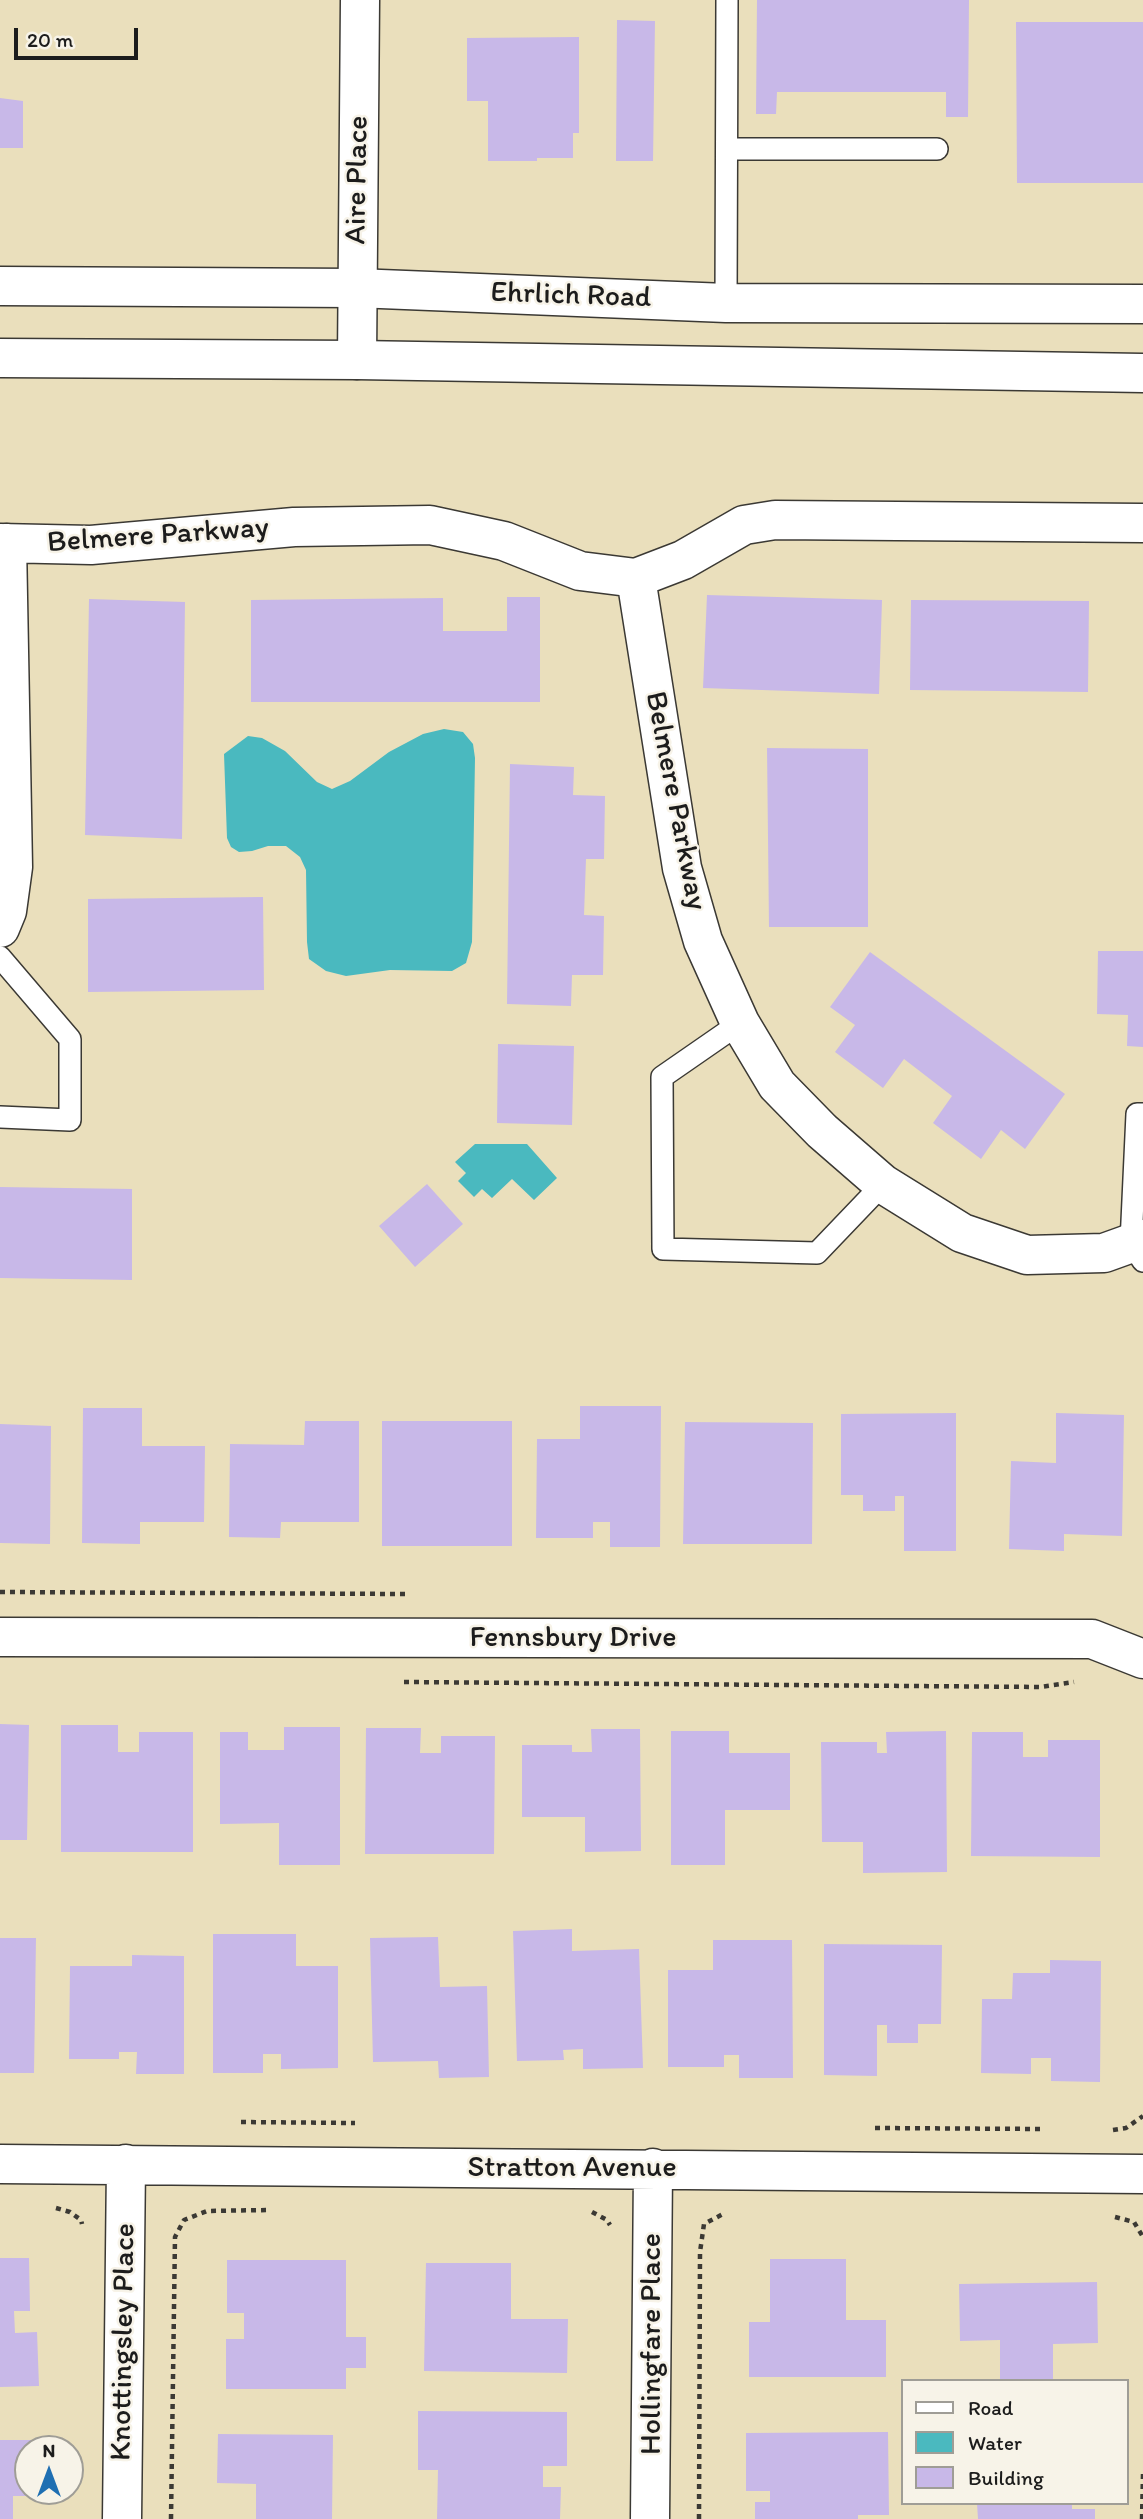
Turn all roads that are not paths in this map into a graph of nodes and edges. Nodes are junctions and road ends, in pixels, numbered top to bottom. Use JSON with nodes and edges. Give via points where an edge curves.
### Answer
{"nodes":[{"id":1,"x":360,"y":0,"type":"edge"},
{"id":2,"x":727,"y":0,"type":"edge"},
{"id":3,"x":727,"y":149,"type":"junction"},
{"id":4,"x":937,"y":149,"type":"dead end"},
{"id":5,"x":0,"y":286,"type":"edge"},
{"id":6,"x":356,"y":288,"type":"junction"},
{"id":7,"x":726,"y":303,"type":"junction"},
{"id":8,"x":1143,"y":304,"type":"edge"},
{"id":9,"x":0,"y":358,"type":"edge"},
{"id":10,"x":357,"y":360,"type":"junction"},
{"id":11,"x":1143,"y":373,"type":"edge"},
{"id":12,"x":1143,"y":523,"type":"edge"},
{"id":13,"x":3,"y":543,"type":"edge"},
{"id":14,"x":636,"y":578,"type":"junction"},
{"id":15,"x":0,"y":928,"type":"edge"},
{"id":16,"x":0,"y":957,"type":"edge"},
{"id":17,"x":740,"y":1023,"type":"junction"},
{"id":18,"x":1143,"y":1114,"type":"edge"},
{"id":19,"x":0,"y":1117,"type":"edge"},
{"id":20,"x":883,"y":1184,"type":"junction"},
{"id":21,"x":1139,"y":1248,"type":"edge"},
{"id":22,"x":0,"y":1637,"type":"edge"},
{"id":23,"x":1143,"y":1659,"type":"edge"},
{"id":24,"x":0,"y":2164,"type":"edge"},
{"id":25,"x":126,"y":2164,"type":"junction"},
{"id":26,"x":653,"y":2168,"type":"junction"},
{"id":27,"x":1143,"y":2174,"type":"edge"},
{"id":28,"x":122,"y":2519,"type":"edge"},
{"id":29,"x":650,"y":2519,"type":"edge"}],
"edges":[{"from":1,"to":6,"type":"street","name":"Aire Place"},
{"from":2,"to":3,"type":"lane"},
{"from":3,"to":4,"type":"lane"},
{"from":3,"to":7,"type":"lane"},
{"from":5,"to":6,"type":"street","name":"Ehrlich Road"},
{"from":6,"to":7,"type":"street","name":"Ehrlich Road"},
{"from":6,"to":10,"type":"street","name":"Aire Place"},
{"from":7,"to":8,"type":"street","name":"Ehrlich Road"},
{"from":9,"to":10,"type":"street"},
{"from":10,"to":11,"type":"street"},
{"from":12,"to":14,"type":"street","name":"Belmere Parkway","via":[[775,520],[744,525],[683,561]]},
{"from":13,"to":14,"type":"street","name":"Belmere Parkway","via":[[91,545],[294,527],[430,525],[503,541],[580,571]]},
{"from":13,"to":15,"type":"street","name":"Belmere Parkway","via":[[13,867],[8,911]]},
{"from":14,"to":17,"type":"street","name":"Belmere Parkway","via":[[681,868],[703,941]]},
{"from":16,"to":19,"type":"lane","via":[[70,1039],[70,1120]]},
{"from":17,"to":20,"type":"street","name":"Belmere Parkway","via":[[777,1085]]},
{"from":17,"to":20,"type":"lane","via":[[662,1077],[663,1249],[817,1253]]},
{"from":18,"to":21,"type":"lane","via":[[1137,1114]]},
{"from":20,"to":21,"type":"street","name":"Belmere Parkway","via":[[962,1233],[1027,1255]]},
{"from":22,"to":23,"type":"street","name":"Fennsbury Drive","via":[[1092,1639]]},
{"from":24,"to":25,"type":"street","name":"Stratton Avenue"},
{"from":25,"to":26,"type":"street","name":"Stratton Avenue"},
{"from":25,"to":28,"type":"street","name":"Knottingsley Place"},
{"from":26,"to":27,"type":"street","name":"Stratton Avenue"},
{"from":26,"to":29,"type":"street","name":"Hollingfare Place"}]}
